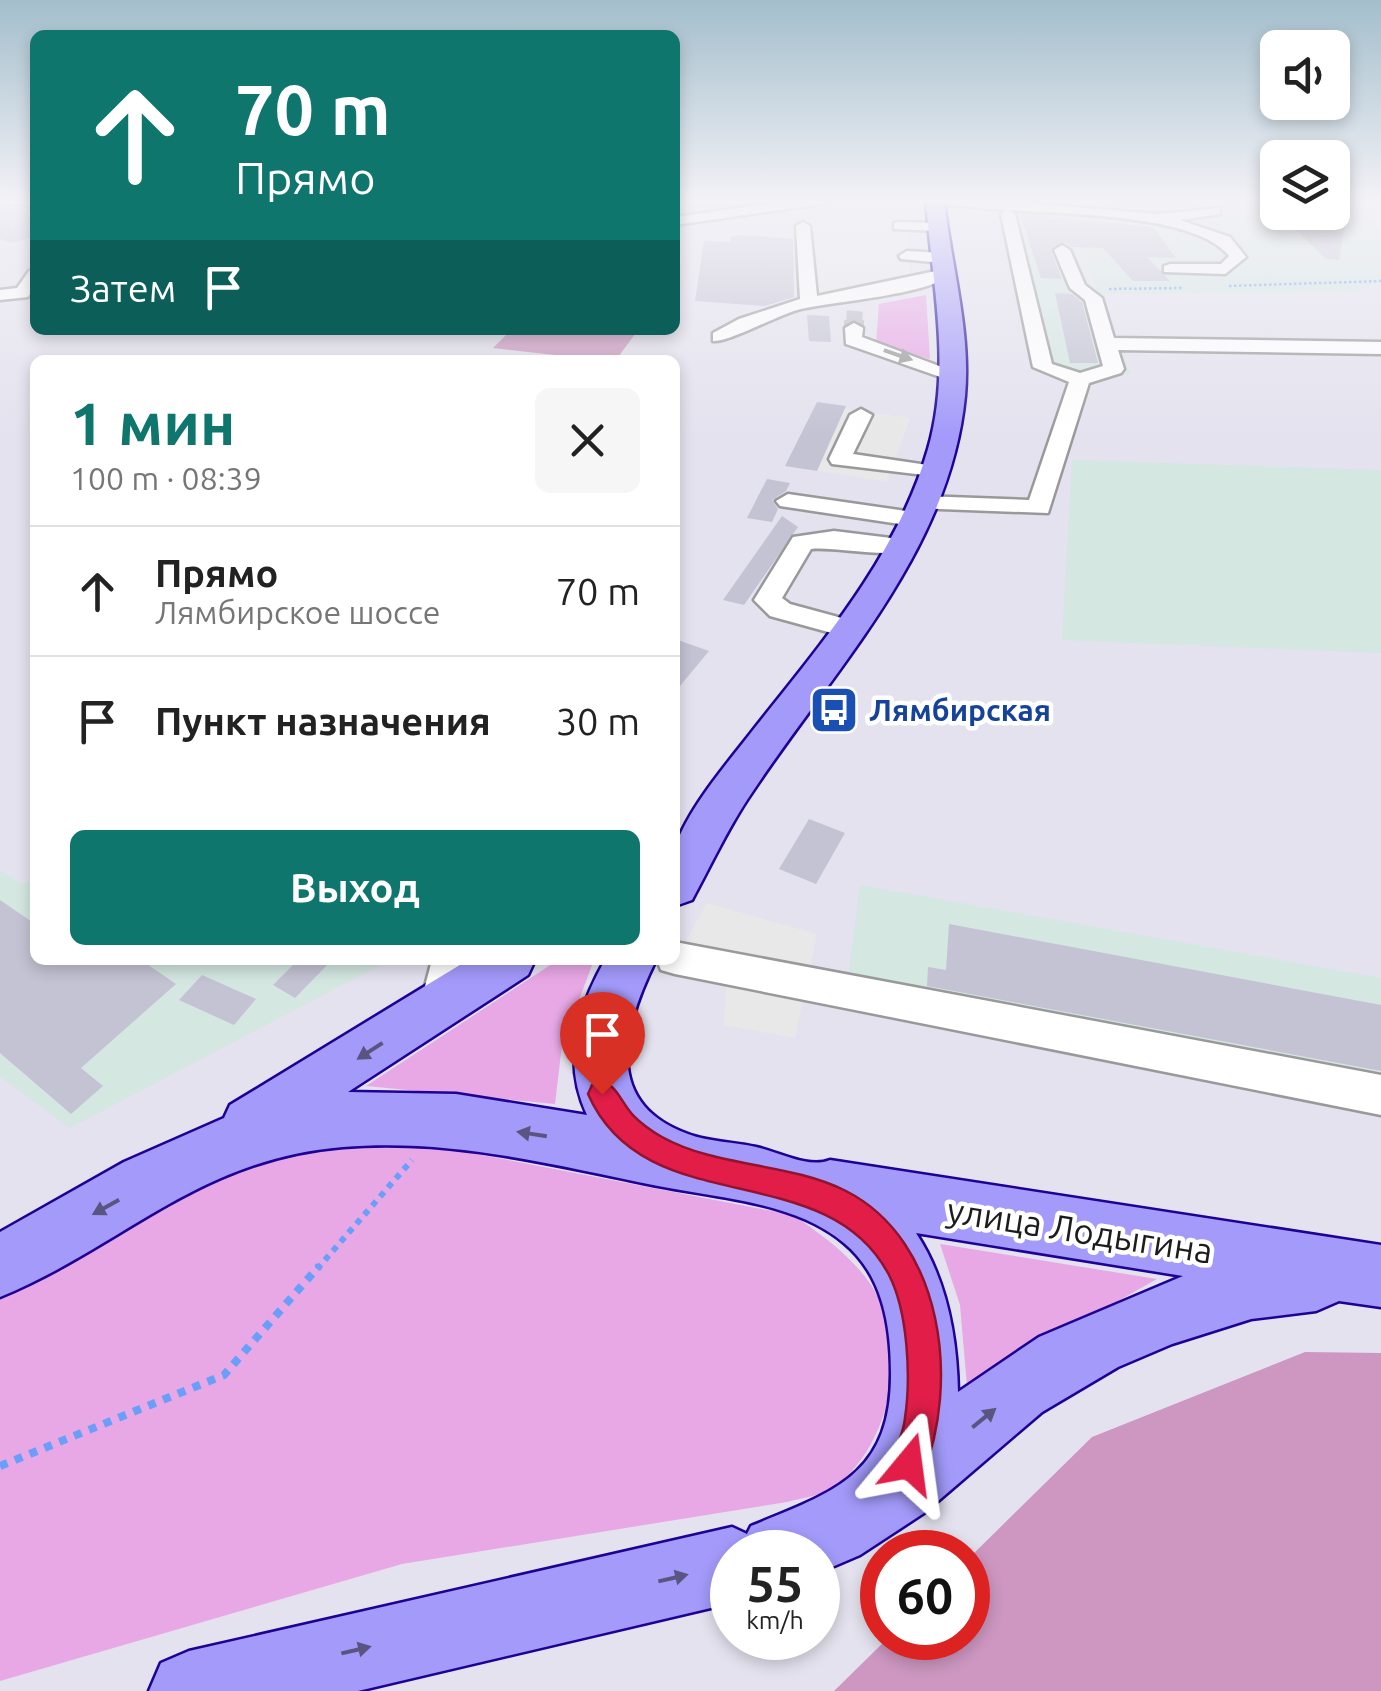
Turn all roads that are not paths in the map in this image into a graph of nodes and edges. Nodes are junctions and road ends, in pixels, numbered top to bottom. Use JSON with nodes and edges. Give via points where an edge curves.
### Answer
{"nodes":[{"id":1,"x":809,"y":279,"type":"edge"},
{"id":2,"x":930,"y":279,"type":"edge"},
{"id":3,"x":932,"y":279,"type":"edge"},
{"id":4,"x":945,"y":279,"type":"edge"},
{"id":5,"x":1045,"y":279,"type":"edge"},
{"id":6,"x":1053,"y":279,"type":"edge"},
{"id":7,"x":30,"y":281,"type":"edge"},
{"id":8,"x":1050,"y":287,"type":"junction"},
{"id":9,"x":810,"y":294,"type":"junction"},
{"id":10,"x":0,"y":296,"type":"edge"},
{"id":11,"x":720,"y":337,"type":"dead end"},
{"id":12,"x":1107,"y":344,"type":"junction"},
{"id":13,"x":1381,"y":348,"type":"edge"},
{"id":14,"x":953,"y":375,"type":"junction"},
{"id":15,"x":1080,"y":378,"type":"junction"},
{"id":16,"x":861,"y":415,"type":"dead end"},
{"id":17,"x":932,"y":472,"type":"junction"},
{"id":18,"x":788,"y":501,"type":"dead end"},
{"id":19,"x":911,"y":523,"type":"junction"},
{"id":20,"x":850,"y":628,"type":"junction"},
{"id":21,"x":730,"y":791,"type":"junction"},
{"id":22,"x":680,"y":837,"type":"edge"},
{"id":23,"x":680,"y":878,"type":"edge"},
{"id":24,"x":680,"y":959,"type":"edge"},
{"id":25,"x":496,"y":965,"type":"edge"},
{"id":26,"x":629,"y":965,"type":"edge"},
{"id":27,"x":446,"y":983,"type":"edge"},
{"id":28,"x":1381,"y":1095,"type":"edge"},
{"id":29,"x":696,"y":1165,"type":"junction"},
{"id":30,"x":177,"y":1167,"type":"junction"},
{"id":31,"x":780,"y":1182,"type":"junction"},
{"id":32,"x":11,"y":1257,"type":"edge"},
{"id":33,"x":1381,"y":1279,"type":"edge"},
{"id":34,"x":882,"y":1502,"type":"junction"},
{"id":35,"x":838,"y":1530,"type":"edge"},
{"id":36,"x":710,"y":1570,"type":"edge"},
{"id":37,"x":223,"y":1685,"type":"edge"}],
"edges":[{"from":1,"to":9,"type":"lane"},
{"from":2,"to":14,"type":"lane","one_way":true,"via":[[855,304],[854,340]]},
{"from":3,"to":9,"type":"lane"},
{"from":4,"to":14,"type":"main road"},
{"from":5,"to":8,"type":"lane"},
{"from":6,"to":8,"type":"lane"},
{"from":7,"to":10,"type":"lane","via":[[22,293]]},
{"from":8,"to":12,"type":"lane","via":[[1094,298]]},
{"from":8,"to":15,"type":"lane","via":[[1043,367]]},
{"from":9,"to":11,"type":"lane"},
{"from":12,"to":13,"type":"lane"},
{"from":12,"to":15,"type":"lane","via":[[1114,369]]},
{"from":14,"to":17,"type":"main road","via":[[949,422]]},
{"from":15,"to":19,"type":"lane","via":[[1039,508]]},
{"from":16,"to":17,"type":"lane","via":[[840,459]]},
{"from":17,"to":19,"type":"main road"},
{"from":18,"to":19,"type":"lane"},
{"from":19,"to":20,"type":"main road"},
{"from":19,"to":20,"type":"lane","via":[[802,542],[768,600],[780,610]]},
{"from":20,"to":21,"type":"main road"},
{"from":21,"to":22,"type":"main road"},
{"from":21,"to":23,"type":"main road"},
{"from":24,"to":28,"type":"lane"},
{"from":25,"to":27,"type":"main road"},
{"from":26,"to":29,"type":"main road","via":[[606,1014],[598,1056],[602,1094],[622,1124],[652,1147]]},
{"from":27,"to":30,"type":"main road","one_way":true},
{"from":29,"to":30,"type":"main road","one_way":true,"via":[[432,1118],[360,1118],[240,1140]]},
{"from":29,"to":31,"type":"main road"},
{"from":30,"to":32,"type":"main road","one_way":true},
{"from":31,"to":33,"type":"main road","name":"улица Лодыгина"},
{"from":31,"to":34,"type":"main road","via":[[837,1202],[872,1226],[901,1266],[921,1320],[923,1419],[909,1464]]},
{"from":34,"to":33,"type":"main road","name":"улица Лодыгина","one_way":true,"via":[[1036,1376],[1132,1327],[1303,1278]]},
{"from":34,"to":35,"type":"main road","name":"улица Лодыгина"},
{"from":37,"to":36,"type":"main road","one_way":true}]}
